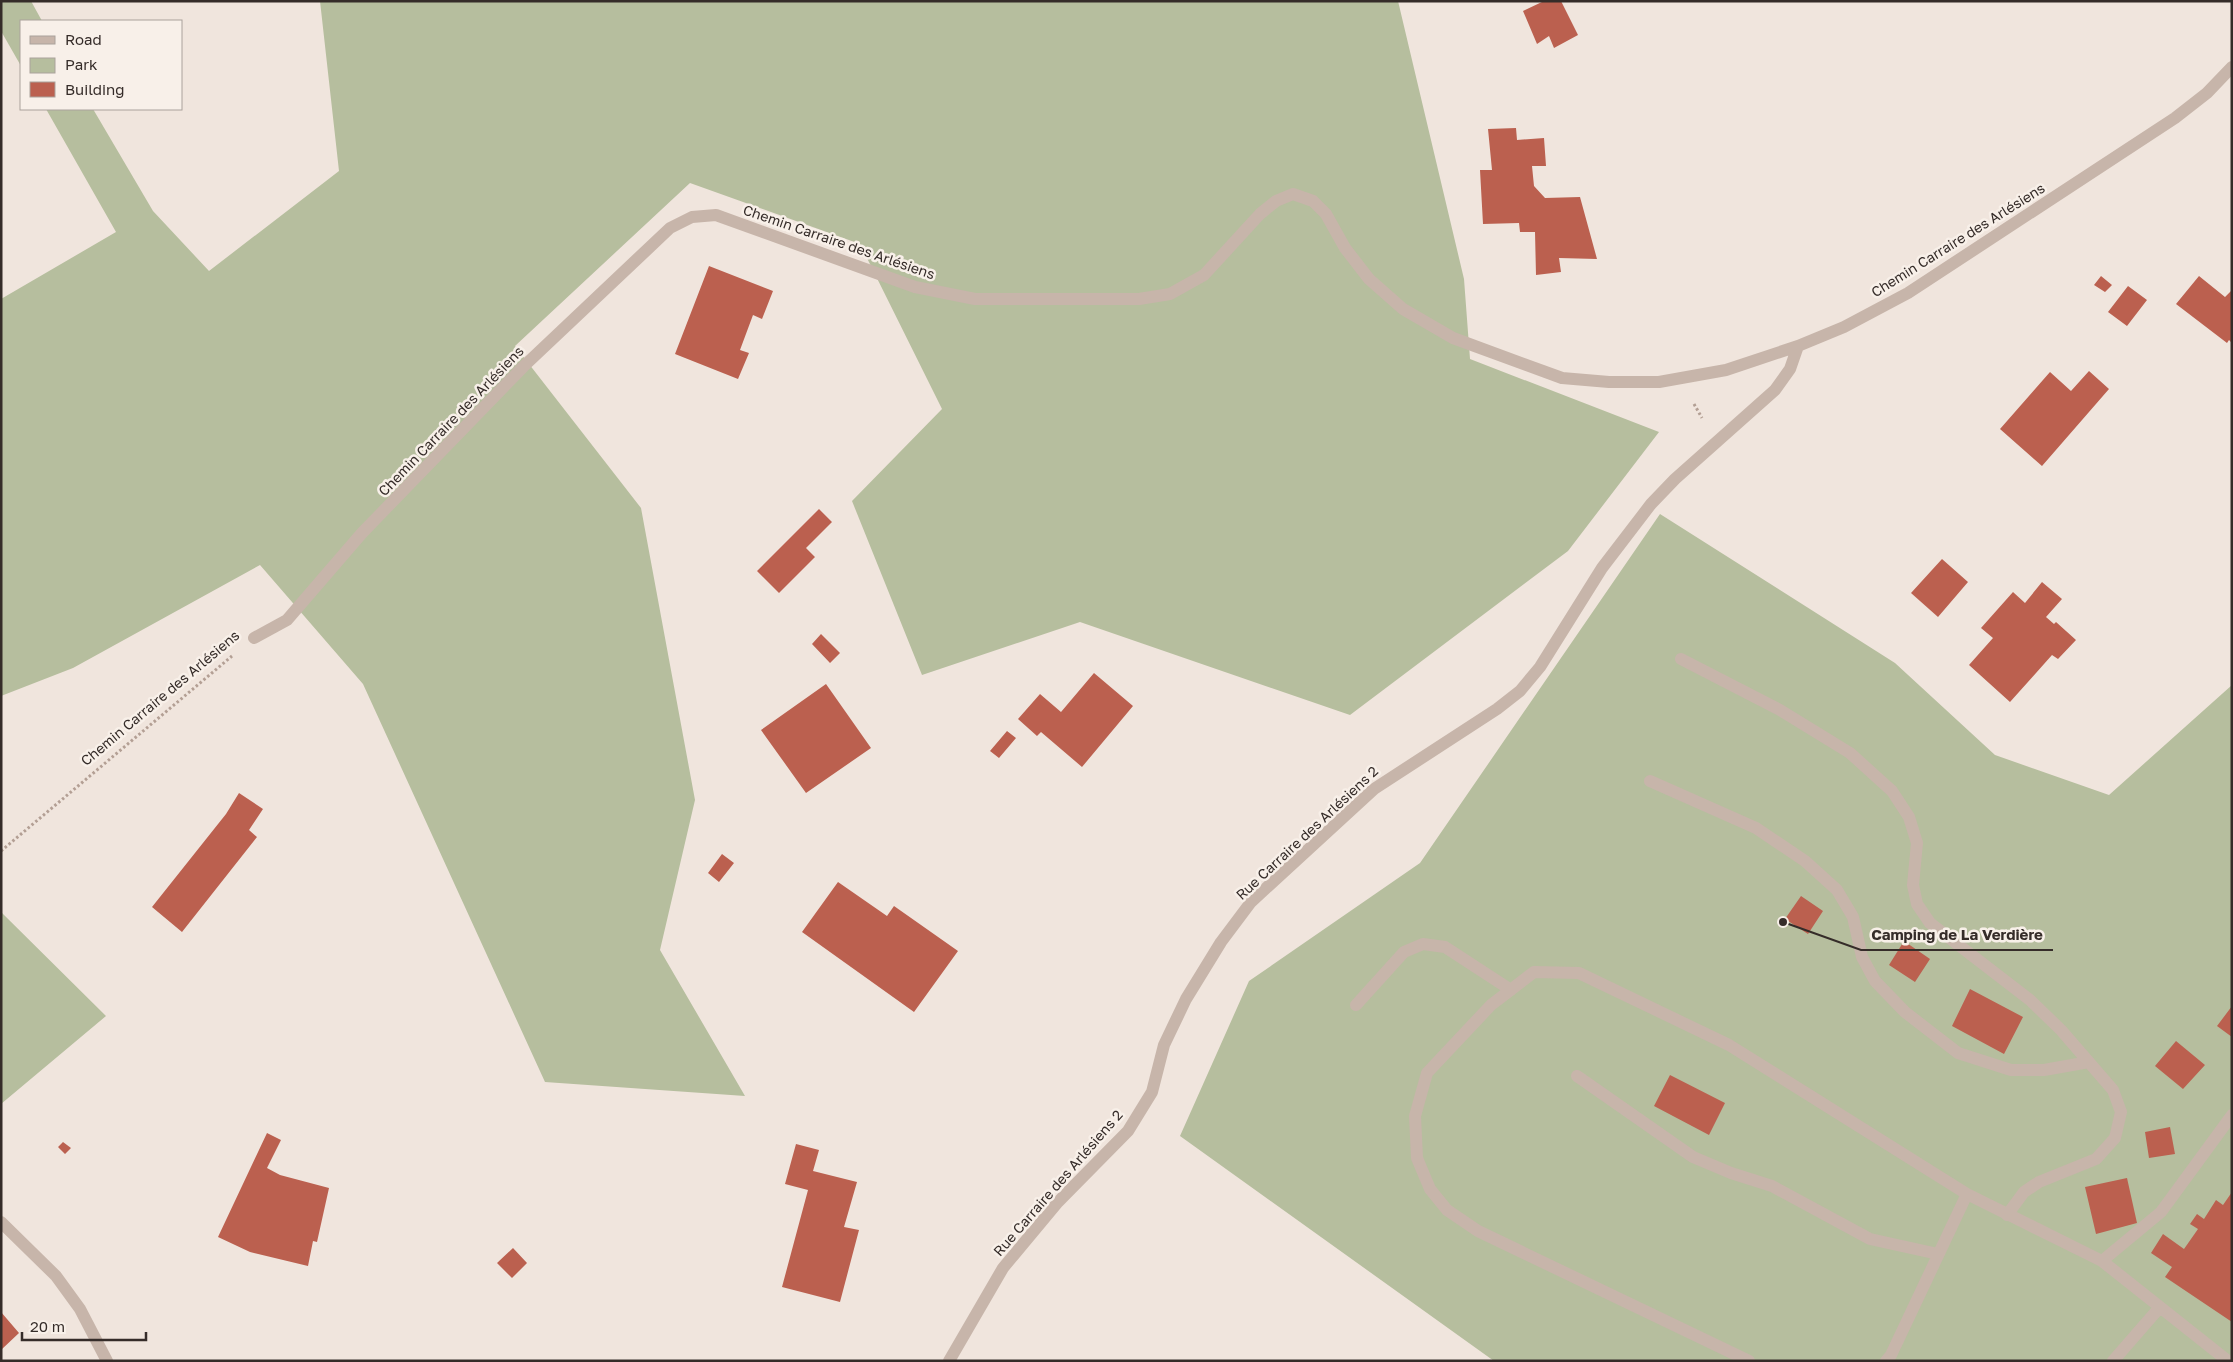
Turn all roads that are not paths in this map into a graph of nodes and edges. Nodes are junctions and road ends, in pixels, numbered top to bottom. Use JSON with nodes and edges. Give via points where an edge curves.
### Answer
{"nodes":[{"id":1,"x":2232,"y":67,"type":"edge"},
{"id":2,"x":1798,"y":346,"type":"junction"},
{"id":3,"x":254,"y":638,"type":"road end"},
{"id":4,"x":1681,"y":659,"type":"dead end"},
{"id":5,"x":1650,"y":781,"type":"dead end"},
{"id":6,"x":1511,"y":990,"type":"junction"},
{"id":7,"x":1356,"y":1005,"type":"dead end"},
{"id":8,"x":2089,"y":1062,"type":"junction"},
{"id":9,"x":1578,"y":1076,"type":"dead end"},
{"id":10,"x":2232,"y":1115,"type":"edge"},
{"id":11,"x":1967,"y":1194,"type":"junction"},
{"id":12,"x":2007,"y":1215,"type":"junction"},
{"id":13,"x":1,"y":1222,"type":"edge"},
{"id":14,"x":1938,"y":1254,"type":"junction"},
{"id":15,"x":2102,"y":1261,"type":"junction"},
{"id":16,"x":2160,"y":1307,"type":"junction"},
{"id":17,"x":107,"y":1361,"type":"edge"},
{"id":18,"x":949,"y":1361,"type":"edge"},
{"id":19,"x":1749,"y":1361,"type":"edge"},
{"id":20,"x":1886,"y":1361,"type":"edge"},
{"id":21,"x":2113,"y":1361,"type":"edge"},
{"id":22,"x":2228,"y":1361,"type":"edge"}],
"edges":[{"from":1,"to":2,"type":"street","name":"Chemin Carraire des Arlésiens","via":[[2207,93],[2175,118],[1908,293],[1844,327]]},
{"from":2,"to":3,"type":"street","name":"Chemin Carraire des Arlésiens","via":[[1726,370],[1659,382],[1562,378],[1453,338],[1403,309],[1369,279],[1345,248],[1326,214],[1313,201],[1293,194],[1276,201],[1260,214],[1204,275],[1170,294],[1139,299],[975,299],[915,287],[716,215],[692,217],[670,228],[524,366],[362,533],[286,620]]},
{"from":2,"to":18,"type":"street","name":"Rue Carraire des Arlésiens 2","via":[[1790,370],[1775,390],[1651,504],[1602,568],[1540,667],[1520,691],[1374,789],[1251,902],[1221,942],[1186,999],[1164,1045],[1152,1092],[1128,1131],[1058,1202],[1003,1268]]},
{"from":4,"to":8,"type":"street","via":[[1780,710],[1850,752],[1892,791],[1909,817],[1917,843],[1913,885],[1916,904],[1930,923],[2030,1000]]},
{"from":5,"to":8,"type":"street","via":[[1756,828],[1805,861],[1837,890],[1849,910],[1862,957],[1875,981],[1905,1012],[1958,1053],[2011,1070],[2044,1070]]},
{"from":6,"to":7,"type":"street","via":[[1446,947],[1423,944],[1404,952]]},
{"from":6,"to":11,"type":"street","via":[[1534,972],[1579,973],[1729,1045]]},
{"from":6,"to":19,"type":"street","via":[[1491,1006],[1427,1073],[1415,1116],[1417,1158],[1430,1189],[1447,1210],[1478,1231]]},
{"from":8,"to":12,"type":"street","via":[[2114,1090],[2121,1112],[2115,1138],[2096,1159],[2039,1182],[2024,1192]]},
{"from":9,"to":14,"type":"street","via":[[1692,1157],[1772,1186],[1870,1239]]},
{"from":10,"to":15,"type":"street","via":[[2161,1212]]},
{"from":11,"to":12,"type":"street"},
{"from":11,"to":14,"type":"street"},
{"from":12,"to":15,"type":"street"},
{"from":13,"to":17,"type":"street","via":[[56,1276],[80,1309]]},
{"from":14,"to":20,"type":"street"},
{"from":15,"to":16,"type":"street"},
{"from":16,"to":21,"type":"street"},
{"from":16,"to":22,"type":"street"}]}
